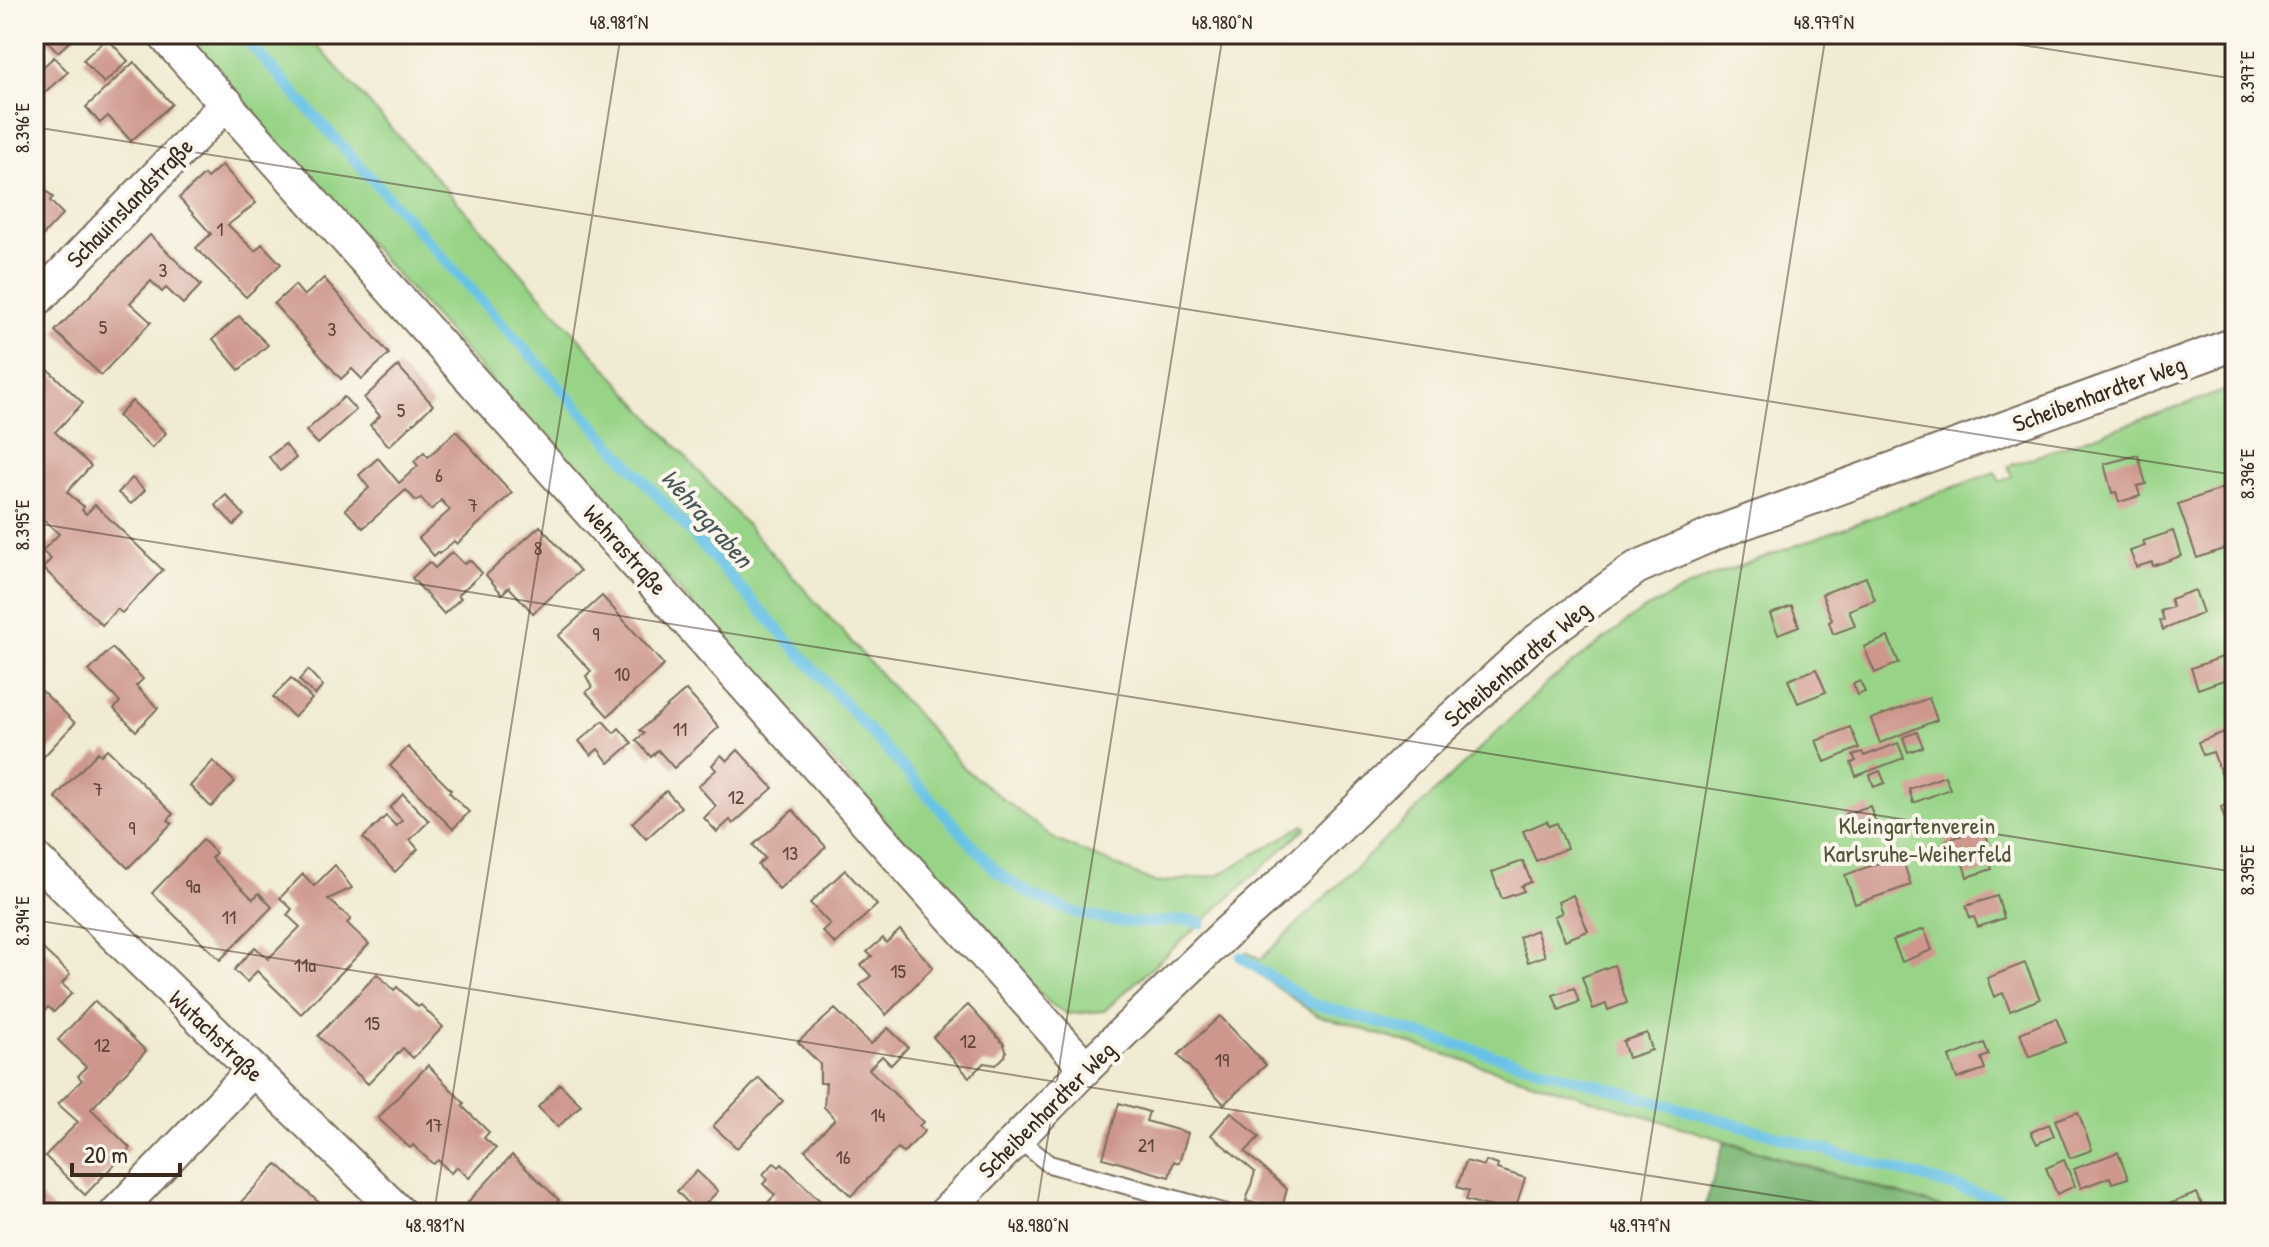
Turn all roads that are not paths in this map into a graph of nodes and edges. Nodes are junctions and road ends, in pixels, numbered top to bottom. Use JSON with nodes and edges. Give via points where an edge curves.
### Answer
{"nodes":[{"id":1,"x":163,"y":34,"type":"edge"},
{"id":2,"x":227,"y":103,"type":"junction"},
{"id":3,"x":34,"y":303,"type":"edge"},
{"id":4,"x":2235,"y":344,"type":"edge"},
{"id":5,"x":34,"y":857,"type":"edge"},
{"id":6,"x":1086,"y":1068,"type":"junction"},
{"id":7,"x":252,"y":1071,"type":"junction"},
{"id":8,"x":1017,"y":1138,"type":"junction"},
{"id":9,"x":116,"y":1213,"type":"edge"},
{"id":10,"x":400,"y":1213,"type":"edge"},
{"id":11,"x":945,"y":1213,"type":"edge"},
{"id":12,"x":1226,"y":1213,"type":"edge"}],
"edges":[{"from":1,"to":2,"type":"street","name":"Wehrastraße"},
{"from":2,"to":3,"type":"street","name":"Schauinslandstraße"},
{"from":2,"to":6,"type":"street","name":"Wehrastraße"},
{"from":4,"to":6,"type":"street","name":"Scheibenhardter Weg","via":[[1716,533],[1636,568],[1514,661]]},
{"from":5,"to":7,"type":"street","name":"Wutachstraße"},
{"from":6,"to":8,"type":"street","name":"Scheibenhardter Weg"},
{"from":7,"to":9,"type":"street"},
{"from":7,"to":10,"type":"street","name":"Wutachstraße"},
{"from":8,"to":11,"type":"street","name":"Scheibenhardter Weg"},
{"from":8,"to":12,"type":"lane","via":[[1049,1164]]}]}
